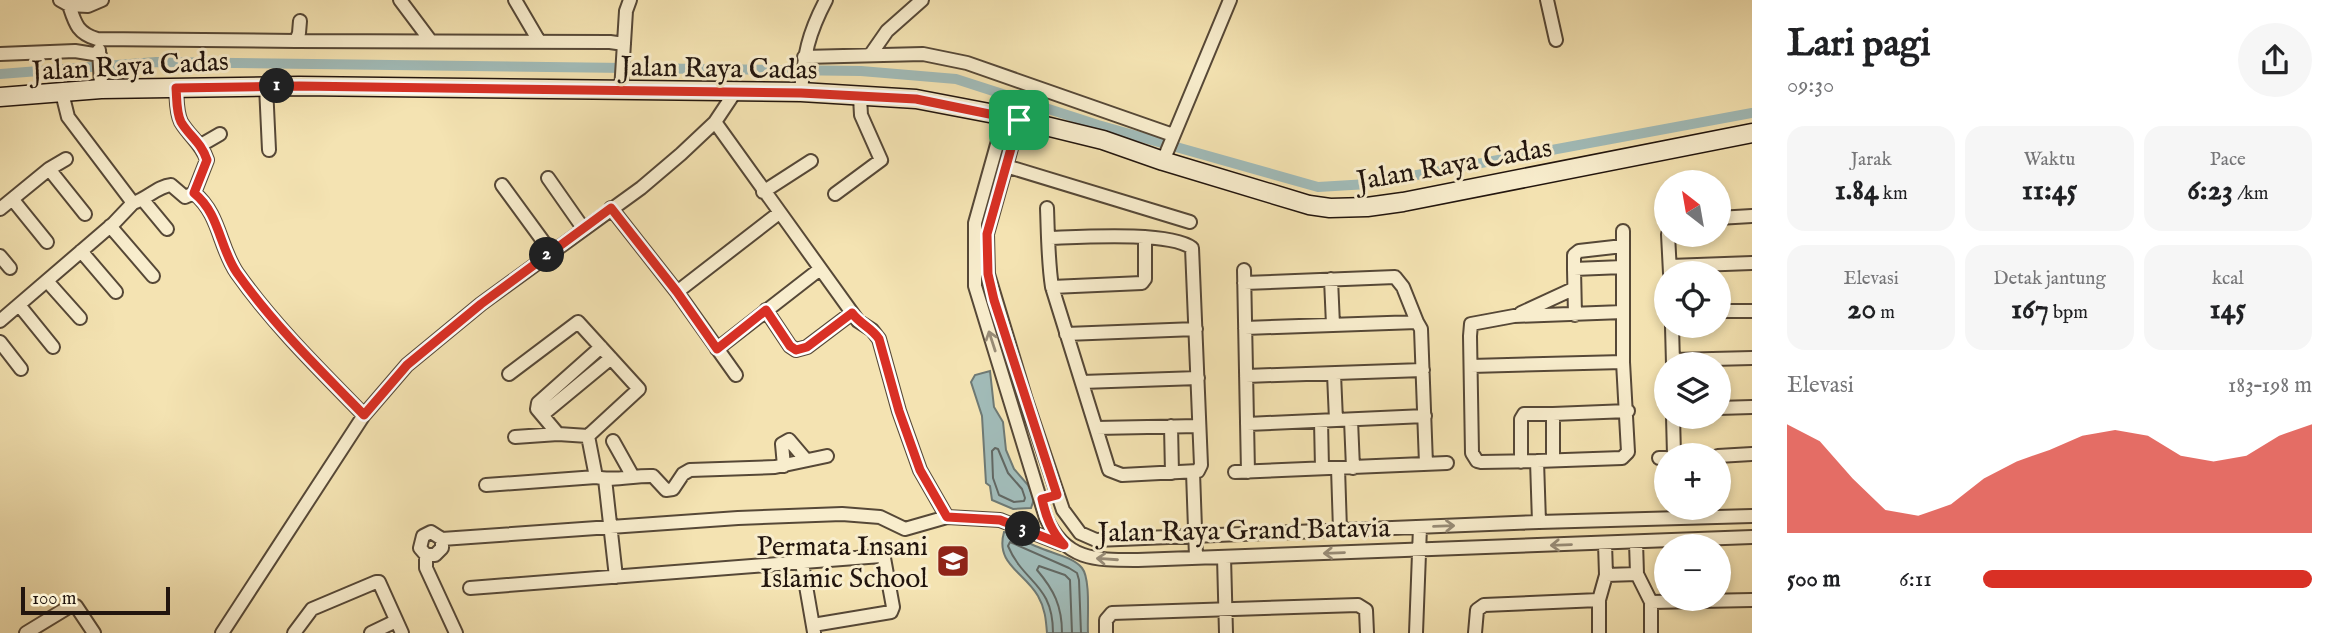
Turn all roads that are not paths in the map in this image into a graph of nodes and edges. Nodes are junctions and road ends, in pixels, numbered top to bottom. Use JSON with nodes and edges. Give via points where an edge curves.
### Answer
{"nodes":[{"id":1,"x":102,"y":0,"type":"edge"},
{"id":2,"x":400,"y":0,"type":"edge"},
{"id":3,"x":515,"y":0,"type":"edge"},
{"id":4,"x":630,"y":0,"type":"edge"},
{"id":5,"x":826,"y":0,"type":"edge"},
{"id":6,"x":922,"y":0,"type":"edge"},
{"id":7,"x":1230,"y":0,"type":"edge"},
{"id":8,"x":1547,"y":0,"type":"edge"},
{"id":9,"x":65,"y":2,"type":"edge"},
{"id":10,"x":300,"y":21,"type":"dead end"},
{"id":11,"x":97,"y":39,"type":"junction"},
{"id":12,"x":296,"y":40,"type":"junction"},
{"id":13,"x":430,"y":40,"type":"junction"},
{"id":14,"x":1556,"y":40,"type":"dead end"},
{"id":15,"x":539,"y":41,"type":"junction"},
{"id":16,"x":624,"y":48,"type":"junction"},
{"id":17,"x":0,"y":54,"type":"edge"},
{"id":18,"x":871,"y":54,"type":"junction"},
{"id":19,"x":804,"y":59,"type":"junction"},
{"id":20,"x":100,"y":69,"type":"junction"},
{"id":21,"x":621,"y":84,"type":"junction"},
{"id":22,"x":267,"y":86,"type":"junction"},
{"id":23,"x":801,"y":86,"type":"junction"},
{"id":24,"x":149,"y":88,"type":"junction"},
{"id":25,"x":176,"y":88,"type":"junction"},
{"id":26,"x":735,"y":92,"type":"junction"},
{"id":27,"x":62,"y":93,"type":"junction"},
{"id":28,"x":0,"y":97,"type":"edge"},
{"id":29,"x":860,"y":97,"type":"junction"},
{"id":30,"x":1012,"y":118,"type":"junction"},
{"id":31,"x":715,"y":122,"type":"junction"},
{"id":32,"x":1752,"y":133,"type":"edge"},
{"id":33,"x":219,"y":134,"type":"dead end"},
{"id":34,"x":1172,"y":139,"type":"junction"},
{"id":35,"x":201,"y":145,"type":"junction"},
{"id":36,"x":269,"y":150,"type":"dead end"},
{"id":37,"x":66,"y":159,"type":"dead end"},
{"id":38,"x":1164,"y":159,"type":"junction"},
{"id":39,"x":811,"y":161,"type":"dead end"},
{"id":40,"x":1006,"y":166,"type":"junction"},
{"id":41,"x":49,"y":169,"type":"junction"},
{"id":42,"x":548,"y":178,"type":"dead end"},
{"id":43,"x":502,"y":185,"type":"dead end"},
{"id":44,"x":763,"y":192,"type":"junction"},
{"id":45,"x":194,"y":193,"type":"junction"},
{"id":46,"x":835,"y":194,"type":"dead end"},
{"id":47,"x":13,"y":200,"type":"junction"},
{"id":48,"x":139,"y":202,"type":"junction"},
{"id":49,"x":611,"y":208,"type":"junction"},
{"id":50,"x":1047,"y":208,"type":"dead end"},
{"id":51,"x":0,"y":209,"type":"edge"},
{"id":52,"x":779,"y":213,"type":"junction"},
{"id":53,"x":85,"y":214,"type":"dead end"},
{"id":54,"x":1752,"y":216,"type":"edge"},
{"id":55,"x":1731,"y":217,"type":"edge"},
{"id":56,"x":1190,"y":222,"type":"dead end"},
{"id":57,"x":110,"y":226,"type":"junction"},
{"id":58,"x":583,"y":228,"type":"junction"},
{"id":59,"x":167,"y":229,"type":"dead end"},
{"id":60,"x":1623,"y":231,"type":"dead end"},
{"id":61,"x":1145,"y":237,"type":"junction"},
{"id":62,"x":1048,"y":238,"type":"junction"},
{"id":63,"x":47,"y":242,"type":"dead end"},
{"id":64,"x":1623,"y":246,"type":"junction"},
{"id":65,"x":82,"y":251,"type":"junction"},
{"id":66,"x":551,"y":252,"type":"junction"},
{"id":67,"x":0,"y":256,"type":"edge"},
{"id":68,"x":1752,"y":263,"type":"edge"},
{"id":69,"x":1731,"y":265,"type":"edge"},
{"id":70,"x":1623,"y":267,"type":"junction"},
{"id":71,"x":10,"y":268,"type":"dead end"},
{"id":72,"x":820,"y":269,"type":"junction"},
{"id":73,"x":1574,"y":269,"type":"junction"},
{"id":74,"x":153,"y":276,"type":"dead end"},
{"id":75,"x":1331,"y":279,"type":"junction"},
{"id":76,"x":47,"y":281,"type":"junction"},
{"id":77,"x":1052,"y":287,"type":"junction"},
{"id":78,"x":1573,"y":289,"type":"junction"},
{"id":79,"x":116,"y":292,"type":"dead end"},
{"id":80,"x":677,"y":292,"type":"junction"},
{"id":81,"x":19,"y":304,"type":"junction"},
{"id":82,"x":766,"y":310,"type":"junction"},
{"id":83,"x":1731,"y":311,"type":"edge"},
{"id":84,"x":1752,"y":311,"type":"edge"},
{"id":85,"x":1623,"y":312,"type":"junction"},
{"id":86,"x":852,"y":313,"type":"junction"},
{"id":87,"x":1575,"y":315,"type":"junction"},
{"id":88,"x":1514,"y":316,"type":"junction"},
{"id":89,"x":80,"y":318,"type":"dead end"},
{"id":90,"x":0,"y":321,"type":"edge"},
{"id":91,"x":1417,"y":322,"type":"junction"},
{"id":92,"x":1333,"y":325,"type":"junction"},
{"id":93,"x":1245,"y":328,"type":"junction"},
{"id":94,"x":1196,"y":329,"type":"junction"},
{"id":95,"x":1066,"y":334,"type":"junction"},
{"id":96,"x":0,"y":342,"type":"edge"},
{"id":97,"x":53,"y":347,"type":"dead end"},
{"id":98,"x":601,"y":347,"type":"junction"},
{"id":99,"x":717,"y":349,"type":"junction"},
{"id":100,"x":611,"y":358,"type":"junction"},
{"id":101,"x":1752,"y":358,"type":"edge"},
{"id":102,"x":1731,"y":359,"type":"edge"},
{"id":103,"x":1623,"y":362,"type":"junction"},
{"id":104,"x":1471,"y":366,"type":"junction"},
{"id":105,"x":21,"y":369,"type":"dead end"},
{"id":106,"x":1423,"y":370,"type":"junction"},
{"id":107,"x":509,"y":374,"type":"dead end"},
{"id":108,"x":1334,"y":374,"type":"junction"},
{"id":109,"x":736,"y":375,"type":"dead end"},
{"id":110,"x":1246,"y":376,"type":"junction"},
{"id":111,"x":1198,"y":378,"type":"junction"},
{"id":112,"x":1082,"y":382,"type":"junction"},
{"id":113,"x":1752,"y":407,"type":"edge"},
{"id":114,"x":1731,"y":408,"type":"edge"},
{"id":115,"x":1628,"y":411,"type":"junction"},
{"id":116,"x":1552,"y":414,"type":"junction"},
{"id":117,"x":364,"y":415,"type":"junction"},
{"id":118,"x":542,"y":415,"type":"junction"},
{"id":119,"x":1425,"y":416,"type":"junction"},
{"id":120,"x":1336,"y":420,"type":"junction"},
{"id":121,"x":1352,"y":420,"type":"junction"},
{"id":122,"x":1321,"y":421,"type":"junction"},
{"id":123,"x":1247,"y":424,"type":"junction"},
{"id":124,"x":1171,"y":426,"type":"junction"},
{"id":125,"x":1199,"y":426,"type":"junction"},
{"id":126,"x":1096,"y":428,"type":"junction"},
{"id":127,"x":558,"y":435,"type":"junction"},
{"id":128,"x":588,"y":436,"type":"junction"},
{"id":129,"x":514,"y":437,"type":"dead end"},
{"id":130,"x":613,"y":440,"type":"dead end"},
{"id":131,"x":1752,"y":454,"type":"edge"},
{"id":132,"x":1731,"y":455,"type":"edge"},
{"id":133,"x":827,"y":456,"type":"dead end"},
{"id":134,"x":806,"y":460,"type":"junction"},
{"id":135,"x":1553,"y":460,"type":"junction"},
{"id":136,"x":1537,"y":461,"type":"junction"},
{"id":137,"x":1521,"y":462,"type":"junction"},
{"id":138,"x":1447,"y":463,"type":"dead end"},
{"id":139,"x":1426,"y":464,"type":"junction"},
{"id":140,"x":783,"y":466,"type":"junction"},
{"id":141,"x":1322,"y":468,"type":"junction"},
{"id":142,"x":1338,"y":468,"type":"junction"},
{"id":143,"x":1353,"y":468,"type":"junction"},
{"id":144,"x":1193,"y":472,"type":"junction"},
{"id":145,"x":1172,"y":473,"type":"junction"},
{"id":146,"x":632,"y":475,"type":"junction"},
{"id":147,"x":600,"y":478,"type":"junction"},
{"id":148,"x":486,"y":485,"type":"dead end"},
{"id":149,"x":1057,"y":495,"type":"junction"},
{"id":150,"x":1042,"y":499,"type":"junction"},
{"id":151,"x":1752,"y":516,"type":"edge"},
{"id":152,"x":947,"y":517,"type":"junction"},
{"id":153,"x":1539,"y":522,"type":"junction"},
{"id":154,"x":610,"y":526,"type":"junction"},
{"id":155,"x":1420,"y":527,"type":"junction"},
{"id":156,"x":1340,"y":530,"type":"junction"},
{"id":157,"x":1195,"y":536,"type":"junction"},
{"id":158,"x":1752,"y":537,"type":"edge"},
{"id":159,"x":442,"y":539,"type":"junction"},
{"id":160,"x":1636,"y":542,"type":"junction"},
{"id":161,"x":1605,"y":543,"type":"junction"},
{"id":162,"x":1064,"y":545,"type":"junction"},
{"id":163,"x":1418,"y":550,"type":"junction"},
{"id":164,"x":426,"y":555,"type":"junction"},
{"id":165,"x":1196,"y":557,"type":"junction"},
{"id":166,"x":1224,"y":557,"type":"junction"},
{"id":167,"x":802,"y":563,"type":"junction"},
{"id":168,"x":1637,"y":574,"type":"junction"},
{"id":169,"x":1606,"y":575,"type":"junction"},
{"id":170,"x":616,"y":577,"type":"junction"},
{"id":171,"x":470,"y":588,"type":"dead end"},
{"id":172,"x":1600,"y":600,"type":"junction"},
{"id":173,"x":1752,"y":600,"type":"edge"},
{"id":174,"x":1651,"y":602,"type":"junction"},
{"id":175,"x":1225,"y":610,"type":"junction"},
{"id":176,"x":400,"y":627,"type":"edge"},
{"id":177,"x":814,"y":629,"type":"edge"},
{"id":178,"x":26,"y":633,"type":"edge"},
{"id":179,"x":94,"y":633,"type":"edge"},
{"id":180,"x":222,"y":633,"type":"edge"},
{"id":181,"x":293,"y":633,"type":"edge"},
{"id":182,"x":371,"y":633,"type":"edge"},
{"id":183,"x":456,"y":633,"type":"edge"},
{"id":184,"x":1106,"y":633,"type":"edge"},
{"id":185,"x":1226,"y":633,"type":"edge"},
{"id":186,"x":1367,"y":633,"type":"edge"},
{"id":187,"x":1416,"y":633,"type":"edge"},
{"id":188,"x":1475,"y":633,"type":"edge"},
{"id":189,"x":1599,"y":633,"type":"edge"},
{"id":190,"x":1651,"y":633,"type":"edge"}],
"edges":[{"from":1,"to":9,"type":"street","via":[[89,6]]},
{"from":2,"to":13,"type":"street"},
{"from":3,"to":15,"type":"street"},
{"from":4,"to":16,"type":"street"},
{"from":5,"to":19,"type":"street","via":[[811,29]]},
{"from":6,"to":18,"type":"street","via":[[887,31]]},
{"from":7,"to":34,"type":"street"},
{"from":8,"to":14,"type":"street"},
{"from":9,"to":11,"type":"street","via":[[77,28]]},
{"from":10,"to":12,"type":"street"},
{"from":11,"to":12,"type":"street"},
{"from":11,"to":20,"type":"street"},
{"from":12,"to":13,"type":"street"},
{"from":13,"to":15,"type":"street"},
{"from":15,"to":16,"type":"street"},
{"from":16,"to":21,"type":"street"},
{"from":17,"to":20,"type":"street","via":[[75,51]]},
{"from":18,"to":19,"type":"street"},
{"from":18,"to":34,"type":"street","via":[[923,54],[967,63]]},
{"from":19,"to":23,"type":"street"},
{"from":20,"to":24,"type":"street"},
{"from":20,"to":27,"type":"street"},
{"from":21,"to":22,"type":"street","name":"Jalan Raya Cadas"},
{"from":21,"to":26,"type":"street","name":"Jalan Raya Cadas"},
{"from":22,"to":25,"type":"street","name":"Jalan Raya Cadas"},
{"from":22,"to":36,"type":"street"},
{"from":23,"to":26,"type":"street","name":"Jalan Raya Cadas"},
{"from":23,"to":29,"type":"street","name":"Jalan Raya Cadas"},
{"from":24,"to":25,"type":"street","name":"Jalan Raya Cadas"},
{"from":24,"to":27,"type":"street","name":"Jalan Raya Cadas"},
{"from":25,"to":35,"type":"street","via":[[181,122]]},
{"from":26,"to":31,"type":"street"},
{"from":27,"to":28,"type":"street","name":"Jalan Raya Cadas"},
{"from":27,"to":48,"type":"street","via":[[68,117]]},
{"from":29,"to":30,"type":"street","name":"Jalan Raya Cadas","via":[[916,99]]},
{"from":29,"to":46,"type":"street","via":[[861,115],[881,160]]},
{"from":30,"to":38,"type":"street","name":"Jalan Raya Cadas"},
{"from":30,"to":40,"type":"street","name":"Jalan Raya Grand Batavia"},
{"from":150,"to":30,"type":"street","name":"Jalan Raya Grand Batavia","one_way":true,"via":[[975,286],[975,223]]},
{"from":31,"to":44,"type":"street"},
{"from":31,"to":49,"type":"street"},
{"from":32,"to":38,"type":"street","name":"Jalan Raya Cadas","via":[[1367,207],[1309,205]]},
{"from":33,"to":35,"type":"street"},
{"from":34,"to":38,"type":"street"},
{"from":35,"to":45,"type":"street","via":[[207,164]]},
{"from":37,"to":41,"type":"street"},
{"from":39,"to":44,"type":"street"},
{"from":40,"to":56,"type":"street"},
{"from":40,"to":149,"type":"street","name":"Jalan Raya Grand Batavia","via":[[987,234],[988,274]]},
{"from":41,"to":47,"type":"street"},
{"from":41,"to":53,"type":"street"},
{"from":42,"to":58,"type":"street"},
{"from":43,"to":66,"type":"street"},
{"from":44,"to":52,"type":"street"},
{"from":45,"to":48,"type":"street","via":[[185,197],[166,185]]},
{"from":45,"to":117,"type":"street","via":[[212,213],[238,274]]},
{"from":47,"to":51,"type":"street"},
{"from":47,"to":63,"type":"street"},
{"from":48,"to":57,"type":"street"},
{"from":48,"to":59,"type":"street"},
{"from":49,"to":58,"type":"street"},
{"from":49,"to":80,"type":"street"},
{"from":50,"to":62,"type":"street"},
{"from":52,"to":72,"type":"street"},
{"from":52,"to":80,"type":"street"},
{"from":54,"to":55,"type":"street"},
{"from":57,"to":65,"type":"street"},
{"from":57,"to":74,"type":"street"},
{"from":58,"to":66,"type":"street"},
{"from":60,"to":64,"type":"street"},
{"from":61,"to":62,"type":"street"},
{"from":61,"to":77,"type":"street","via":[[1142,283]]},
{"from":61,"to":94,"type":"street","via":[[1192,248]]},
{"from":62,"to":77,"type":"street"},
{"from":64,"to":70,"type":"street"},
{"from":64,"to":73,"type":"street","via":[[1579,251],[1574,255]]},
{"from":65,"to":76,"type":"street"},
{"from":65,"to":79,"type":"street"},
{"from":66,"to":117,"type":"street","via":[[407,365]]},
{"from":67,"to":71,"type":"street"},
{"from":68,"to":69,"type":"street"},
{"from":70,"to":73,"type":"street"},
{"from":70,"to":85,"type":"street"},
{"from":72,"to":82,"type":"street"},
{"from":72,"to":86,"type":"street"},
{"from":73,"to":78,"type":"street"},
{"from":75,"to":91,"type":"street","via":[[1395,277]]},
{"from":75,"to":92,"type":"street"},
{"from":75,"to":93,"type":"street","via":[[1244,276]]},
{"from":76,"to":81,"type":"street"},
{"from":76,"to":89,"type":"street"},
{"from":77,"to":95,"type":"street"},
{"from":78,"to":87,"type":"street"},
{"from":78,"to":88,"type":"street"},
{"from":80,"to":99,"type":"street"},
{"from":81,"to":90,"type":"street"},
{"from":81,"to":97,"type":"street"},
{"from":82,"to":86,"type":"street","via":[[796,350],[807,347]]},
{"from":82,"to":99,"type":"street"},
{"from":83,"to":84,"type":"street"},
{"from":85,"to":87,"type":"street"},
{"from":85,"to":103,"type":"street"},
{"from":86,"to":152,"type":"street","via":[[879,339],[920,470]]},
{"from":87,"to":88,"type":"street"},
{"from":88,"to":104,"type":"street","via":[[1471,324]]},
{"from":91,"to":92,"type":"street"},
{"from":91,"to":106,"type":"street"},
{"from":92,"to":93,"type":"street"},
{"from":93,"to":110,"type":"street"},
{"from":94,"to":95,"type":"street"},
{"from":94,"to":111,"type":"street"},
{"from":95,"to":112,"type":"street"},
{"from":96,"to":105,"type":"street"},
{"from":98,"to":100,"type":"street"},
{"from":98,"to":107,"type":"street","via":[[577,321]]},
{"from":98,"to":118,"type":"street","via":[[538,403]]},
{"from":99,"to":109,"type":"street"},
{"from":100,"to":118,"type":"street"},
{"from":100,"to":128,"type":"street","via":[[639,391]]},
{"from":101,"to":102,"type":"street"},
{"from":103,"to":104,"type":"street"},
{"from":103,"to":115,"type":"street"},
{"from":104,"to":137,"type":"street","via":[[1474,458]]},
{"from":106,"to":108,"type":"street"},
{"from":106,"to":119,"type":"street"},
{"from":108,"to":110,"type":"street"},
{"from":108,"to":120,"type":"street"},
{"from":110,"to":123,"type":"street"},
{"from":111,"to":112,"type":"street"},
{"from":111,"to":125,"type":"street"},
{"from":112,"to":126,"type":"street"},
{"from":113,"to":114,"type":"street"},
{"from":115,"to":116,"type":"street"},
{"from":115,"to":135,"type":"street","via":[[1630,446],[1625,456]]},
{"from":116,"to":135,"type":"street"},
{"from":116,"to":137,"type":"street","via":[[1524,414]]},
{"from":117,"to":180,"type":"street"},
{"from":118,"to":127,"type":"street"},
{"from":119,"to":121,"type":"street"},
{"from":119,"to":139,"type":"street"},
{"from":120,"to":121,"type":"street"},
{"from":120,"to":122,"type":"street"},
{"from":121,"to":143,"type":"street"},
{"from":122,"to":123,"type":"street"},
{"from":122,"to":141,"type":"street"},
{"from":123,"to":141,"type":"street","via":[[1241,472]]},
{"from":124,"to":125,"type":"street"},
{"from":124,"to":126,"type":"street"},
{"from":124,"to":145,"type":"street"},
{"from":125,"to":144,"type":"street","via":[[1200,465]]},
{"from":126,"to":145,"type":"street","via":[[1108,470],[1114,474]]},
{"from":127,"to":128,"type":"street"},
{"from":127,"to":129,"type":"street"},
{"from":128,"to":147,"type":"street"},
{"from":130,"to":146,"type":"street"},
{"from":131,"to":132,"type":"street"},
{"from":133,"to":134,"type":"street"},
{"from":134,"to":140,"type":"street"},
{"from":134,"to":140,"type":"street","via":[[789,440],[782,444]]},
{"from":135,"to":136,"type":"street"},
{"from":136,"to":137,"type":"street"},
{"from":136,"to":153,"type":"street"},
{"from":138,"to":139,"type":"street"},
{"from":139,"to":143,"type":"street"},
{"from":140,"to":146,"type":"street","via":[[690,470],[673,489],[666,490],[653,476]]},
{"from":141,"to":142,"type":"street"},
{"from":142,"to":143,"type":"street"},
{"from":142,"to":156,"type":"street"},
{"from":144,"to":145,"type":"street"},
{"from":144,"to":157,"type":"street"},
{"from":146,"to":147,"type":"street"},
{"from":147,"to":148,"type":"street"},
{"from":147,"to":154,"type":"street"},
{"from":149,"to":150,"type":"street"},
{"from":149,"to":157,"type":"street","name":"Jalan Raya Grand Batavia","via":[[1080,533],[1096,540]]},
{"from":150,"to":162,"type":"street","name":"Jalan Raya Grand Batavia","via":[[1051,528]]},
{"from":151,"to":153,"type":"street","name":"Jalan Raya Grand Batavia"},
{"from":152,"to":154,"type":"street","via":[[905,529],[880,517],[842,514]]},
{"from":152,"to":162,"type":"street","via":[[1000,520]]},
{"from":155,"to":153,"type":"street","name":"Jalan Raya Grand Batavia","one_way":true},
{"from":154,"to":159,"type":"street"},
{"from":154,"to":170,"type":"street"},
{"from":155,"to":156,"type":"street","name":"Jalan Raya Grand Batavia"},
{"from":155,"to":163,"type":"street"},
{"from":156,"to":157,"type":"street","name":"Jalan Raya Grand Batavia"},
{"from":157,"to":165,"type":"street"},
{"from":158,"to":160,"type":"street","name":"Jalan Raya Grand Batavia"},
{"from":159,"to":164,"type":"street","via":[[440,553]]},
{"from":159,"to":164,"type":"street","via":[[436,533],[423,536],[419,544]]},
{"from":160,"to":161,"type":"street","name":"Jalan Raya Grand Batavia"},
{"from":160,"to":168,"type":"street"},
{"from":161,"to":163,"type":"street","name":"Jalan Raya Grand Batavia","one_way":true},
{"from":161,"to":169,"type":"street"},
{"from":165,"to":162,"type":"street","name":"Jalan Raya Grand Batavia","one_way":true,"via":[[1105,560]]},
{"from":163,"to":166,"type":"street","name":"Jalan Raya Grand Batavia","one_way":true},
{"from":163,"to":187,"type":"street"},
{"from":164,"to":183,"type":"street","via":[[426,568]]},
{"from":165,"to":166,"type":"street","name":"Jalan Raya Grand Batavia"},
{"from":166,"to":175,"type":"street"},
{"from":167,"to":170,"type":"street"},
{"from":167,"to":177,"type":"street"},
{"from":167,"to":177,"type":"street","via":[[881,556],[886,561],[891,612]]},
{"from":168,"to":169,"type":"street"},
{"from":168,"to":174,"type":"street"},
{"from":169,"to":172,"type":"street"},
{"from":170,"to":171,"type":"street"},
{"from":172,"to":188,"type":"street","via":[[1484,605],[1477,610]]},
{"from":172,"to":189,"type":"street"},
{"from":173,"to":174,"type":"street"},
{"from":174,"to":190,"type":"street"},
{"from":175,"to":184,"type":"street","via":[[1112,613],[1106,620]]},
{"from":175,"to":185,"type":"street"},
{"from":175,"to":186,"type":"street","via":[[1361,606],[1367,612]]},
{"from":176,"to":181,"type":"street","via":[[376,582],[312,609]]},
{"from":176,"to":182,"type":"street"},
{"from":178,"to":179,"type":"street","via":[[72,605]]}]}
